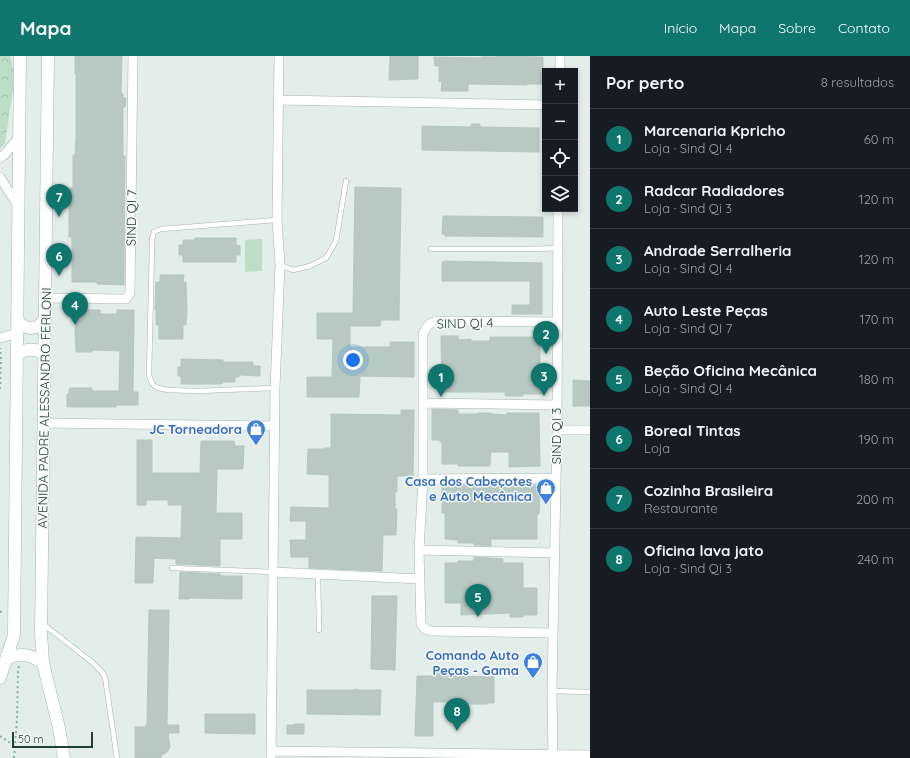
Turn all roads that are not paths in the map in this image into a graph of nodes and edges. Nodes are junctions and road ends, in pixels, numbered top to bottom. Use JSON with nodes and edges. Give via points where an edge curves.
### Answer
{"nodes":[{"id":1,"x":15,"y":56,"type":"edge"},
{"id":2,"x":20,"y":56,"type":"edge"},
{"id":3,"x":48,"y":56,"type":"edge"},
{"id":4,"x":133,"y":56,"type":"edge"},
{"id":5,"x":279,"y":56,"type":"edge"},
{"id":6,"x":560,"y":56,"type":"edge"},
{"id":7,"x":20,"y":68,"type":"junction"},
{"id":8,"x":560,"y":68,"type":"edge"},
{"id":9,"x":279,"y":100,"type":"junction"},
{"id":10,"x":542,"y":105,"type":"edge"},
{"id":11,"x":19,"y":137,"type":"junction"},
{"id":12,"x":0,"y":158,"type":"edge"},
{"id":13,"x":0,"y":177,"type":"edge"},
{"id":14,"x":346,"y":181,"type":"dead end"},
{"id":15,"x":18,"y":206,"type":"junction"},
{"id":16,"x":558,"y":212,"type":"edge"},
{"id":17,"x":277,"y":220,"type":"junction"},
{"id":18,"x":558,"y":248,"type":"junction"},
{"id":19,"x":430,"y":249,"type":"dead end"},
{"id":20,"x":280,"y":265,"type":"junction"},
{"id":21,"x":46,"y":298,"type":"junction"},
{"id":22,"x":17,"y":319,"type":"junction"},
{"id":23,"x":45,"y":319,"type":"junction"},
{"id":24,"x":557,"y":322,"type":"junction"},
{"id":25,"x":6,"y":335,"type":"edge"},
{"id":26,"x":44,"y":354,"type":"junction"},
{"id":27,"x":17,"y":355,"type":"junction"},
{"id":28,"x":275,"y":388,"type":"junction"},
{"id":29,"x":424,"y":403,"type":"junction"},
{"id":30,"x":556,"y":405,"type":"junction"},
{"id":31,"x":43,"y":423,"type":"junction"},
{"id":32,"x":275,"y":426,"type":"junction"},
{"id":33,"x":557,"y":430,"type":"junction"},
{"id":34,"x":590,"y":430,"type":"edge"},
{"id":35,"x":556,"y":478,"type":"junction"},
{"id":36,"x":423,"y":479,"type":"junction"},
{"id":37,"x":420,"y":550,"type":"junction"},
{"id":38,"x":554,"y":553,"type":"junction"},
{"id":39,"x":172,"y":568,"type":"dead end"},
{"id":40,"x":273,"y":572,"type":"junction"},
{"id":41,"x":318,"y":574,"type":"junction"},
{"id":42,"x":420,"y":579,"type":"junction"},
{"id":43,"x":42,"y":623,"type":"junction"},
{"id":44,"x":319,"y":630,"type":"dead end"},
{"id":45,"x":553,"y":633,"type":"junction"},
{"id":46,"x":7,"y":658,"type":"junction"},
{"id":47,"x":44,"y":663,"type":"junction"},
{"id":48,"x":0,"y":678,"type":"edge"},
{"id":49,"x":552,"y":691,"type":"junction"},
{"id":50,"x":590,"y":692,"type":"edge"},
{"id":51,"x":271,"y":754,"type":"edge"},
{"id":52,"x":590,"y":755,"type":"edge"},
{"id":53,"x":553,"y":756,"type":"edge"},
{"id":54,"x":64,"y":758,"type":"edge"},
{"id":55,"x":117,"y":758,"type":"edge"}],
"edges":[{"from":1,"to":7,"type":"street"},
{"from":2,"to":7,"type":"main road","name":"AVENIDA PADRE ALESSANDRO FERLONI"},
{"from":3,"to":21,"type":"main road","name":"AVENIDA PADRE ALESSANDRO FERLONI"},
{"from":4,"to":21,"type":"street","name":"SIND QI 7","via":[[130,293],[126,299]]},
{"from":5,"to":9,"type":"street"},
{"from":6,"to":8,"type":"street"},
{"from":7,"to":11,"type":"main road","name":"AVENIDA PADRE ALESSANDRO FERLONI"},
{"from":9,"to":10,"type":"street"},
{"from":9,"to":17,"type":"street"},
{"from":11,"to":12,"type":"street"},
{"from":11,"to":15,"type":"main road","name":"AVENIDA PADRE ALESSANDRO FERLONI"},
{"from":13,"to":15,"type":"street"},
{"from":14,"to":20,"type":"lane","via":[[336,241],[326,258],[310,266],[293,270]]},
{"from":15,"to":22,"type":"main road","name":"AVENIDA PADRE ALESSANDRO FERLONI"},
{"from":16,"to":18,"type":"street","name":"SIND QI 3"},
{"from":17,"to":20,"type":"street"},
{"from":17,"to":28,"type":"lane","via":[[161,229],[154,232],[149,375],[152,384],[168,390]]},
{"from":18,"to":19,"type":"lane"},
{"from":18,"to":24,"type":"street","name":"SIND QI 3"},
{"from":20,"to":28,"type":"street"},
{"from":21,"to":23,"type":"main road","name":"AVENIDA PADRE ALESSANDRO FERLONI"},
{"from":22,"to":23,"type":"main road","via":[[24,327],[32,328],[38,327]]},
{"from":22,"to":25,"type":"main road","name":"AVENIDA PADRE ALESSANDRO FERLONI"},
{"from":23,"to":26,"type":"main road","name":"AVENIDA PADRE ALESSANDRO FERLONI"},
{"from":24,"to":29,"type":"street","name":"SIND QI 4","via":[[430,323],[423,334]]},
{"from":24,"to":30,"type":"street","name":"SIND QI 3"},
{"from":25,"to":27,"type":"main road","name":"AVENIDA PADRE ALESSANDRO FERLONI"},
{"from":26,"to":27,"type":"main road","via":[[32,349]]},
{"from":26,"to":31,"type":"main road","name":"AVENIDA PADRE ALESSANDRO FERLONI"},
{"from":27,"to":46,"type":"main road","name":"AVENIDA PADRE ALESSANDRO FERLONI","via":[[14,635]]},
{"from":28,"to":32,"type":"street"},
{"from":29,"to":30,"type":"street"},
{"from":29,"to":36,"type":"street","name":"SIND QI 4"},
{"from":30,"to":33,"type":"street","name":"SIND QI 3"},
{"from":31,"to":32,"type":"street"},
{"from":31,"to":43,"type":"main road","name":"AVENIDA PADRE ALESSANDRO FERLONI"},
{"from":32,"to":40,"type":"street"},
{"from":33,"to":34,"type":"street"},
{"from":33,"to":35,"type":"street","name":"SIND QI 3"},
{"from":35,"to":36,"type":"street"},
{"from":35,"to":38,"type":"street","name":"SIND QI 3"},
{"from":36,"to":37,"type":"street","name":"SIND QI 4"},
{"from":37,"to":38,"type":"street"},
{"from":37,"to":42,"type":"street","name":"SIND QI 4"},
{"from":38,"to":45,"type":"street","name":"SIND QI 3"},
{"from":39,"to":40,"type":"lane"},
{"from":40,"to":41,"type":"street"},
{"from":40,"to":51,"type":"street"},
{"from":41,"to":42,"type":"street"},
{"from":41,"to":44,"type":"lane"},
{"from":42,"to":45,"type":"street","name":"SIND QI 4","via":[[421,624],[425,629]]},
{"from":43,"to":47,"type":"main road","name":"AVENIDA PADRE ALESSANDRO FERLONI"},
{"from":43,"to":55,"type":"lane","via":[[92,662],[105,677]]},
{"from":45,"to":49,"type":"street","name":"SIND QI 3"},
{"from":46,"to":47,"type":"main road","via":[[31,656]]},
{"from":46,"to":48,"type":"main road","name":"AVENIDA PADRE ALESSANDRO FERLONI"},
{"from":47,"to":54,"type":"main road","name":"AVENIDA PADRE ALESSANDRO FERLONI"},
{"from":49,"to":50,"type":"lane"},
{"from":49,"to":53,"type":"street","name":"SIND QI 3"},
{"from":51,"to":53,"type":"street"},
{"from":52,"to":53,"type":"street"}]}
